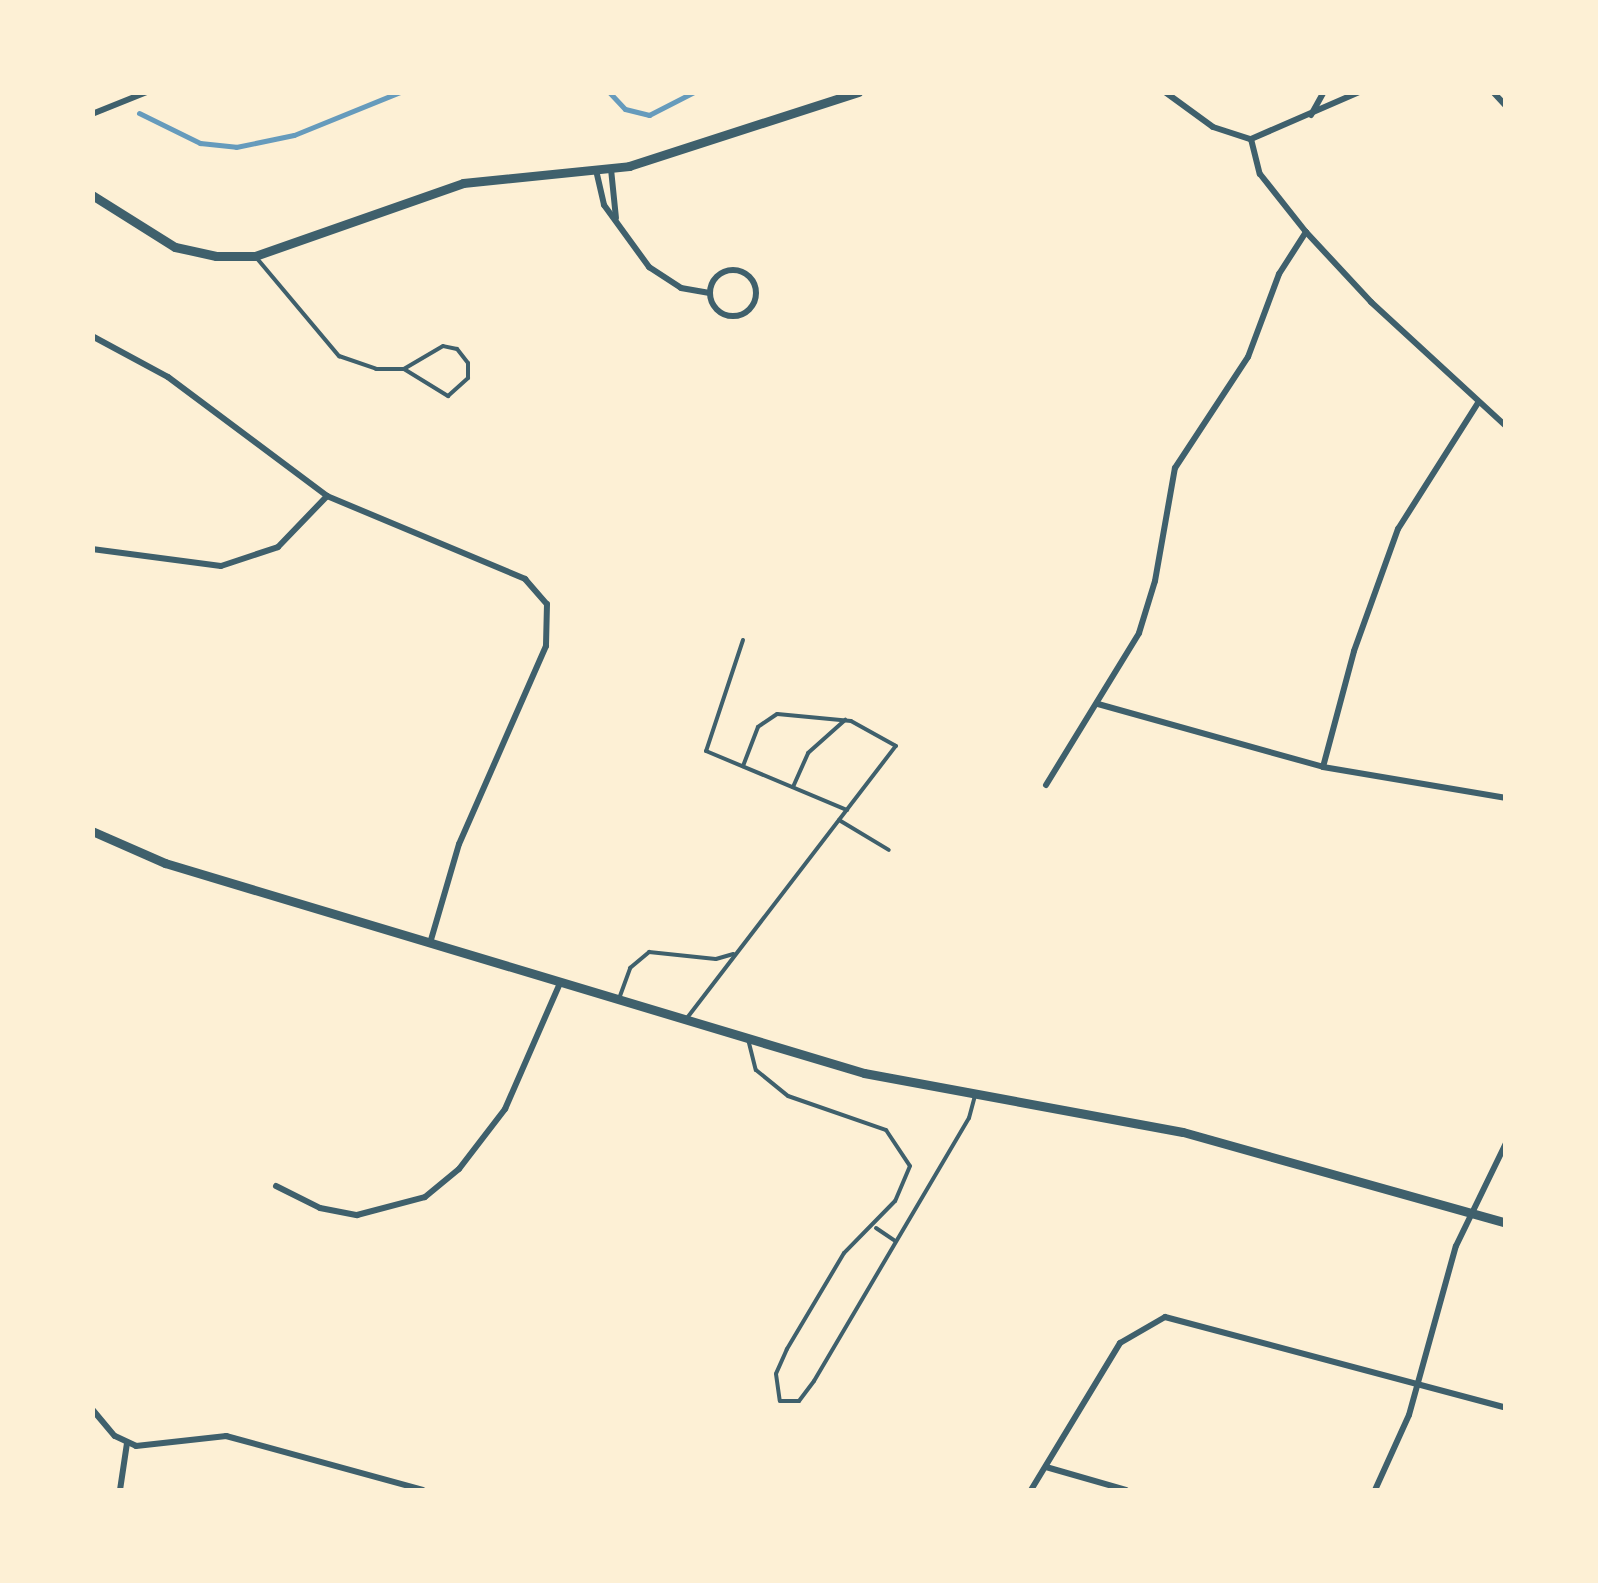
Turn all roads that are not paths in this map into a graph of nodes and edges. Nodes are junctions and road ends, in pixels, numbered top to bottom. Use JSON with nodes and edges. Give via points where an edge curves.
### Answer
{"nodes":[{"id":1,"x":147,"y":92,"type":"edge"},
{"id":2,"x":858,"y":92,"type":"edge"},
{"id":3,"x":1165,"y":92,"type":"edge"},
{"id":4,"x":1180,"y":92,"type":"edge"},
{"id":5,"x":1324,"y":92,"type":"edge"},
{"id":6,"x":1359,"y":92,"type":"edge"},
{"id":7,"x":1493,"y":92,"type":"edge"},
{"id":8,"x":1506,"y":106,"type":"edge"},
{"id":9,"x":1187,"y":109,"type":"junction"},
{"id":10,"x":92,"y":114,"type":"edge"},
{"id":11,"x":1310,"y":116,"type":"junction"},
{"id":12,"x":1251,"y":139,"type":"junction"},
{"id":13,"x":611,"y":169,"type":"junction"},
{"id":14,"x":596,"y":170,"type":"junction"},
{"id":15,"x":92,"y":195,"type":"edge"},
{"id":16,"x":616,"y":218,"type":"junction"},
{"id":17,"x":1306,"y":232,"type":"junction"},
{"id":18,"x":255,"y":256,"type":"junction"},
{"id":19,"x":710,"y":293,"type":"junction"},
{"id":20,"x":92,"y":336,"type":"edge"},
{"id":21,"x":404,"y":369,"type":"junction"},
{"id":22,"x":1478,"y":403,"type":"junction"},
{"id":23,"x":1506,"y":426,"type":"edge"},
{"id":24,"x":327,"y":496,"type":"junction"},
{"id":25,"x":92,"y":548,"type":"edge"},
{"id":26,"x":744,"y":640,"type":"dead end"},
{"id":27,"x":1098,"y":704,"type":"junction"},
{"id":28,"x":845,"y":720,"type":"junction"},
{"id":29,"x":743,"y":766,"type":"junction"},
{"id":30,"x":1323,"y":768,"type":"junction"},
{"id":31,"x":1046,"y":785,"type":"dead end"},
{"id":32,"x":793,"y":787,"type":"junction"},
{"id":33,"x":1506,"y":798,"type":"edge"},
{"id":34,"x":847,"y":810,"type":"junction"},
{"id":35,"x":839,"y":820,"type":"junction"},
{"id":36,"x":92,"y":832,"type":"edge"},
{"id":37,"x":889,"y":850,"type":"dead end"},
{"id":38,"x":430,"y":942,"type":"junction"},
{"id":39,"x":733,"y":954,"type":"junction"},
{"id":40,"x":560,"y":983,"type":"junction"},
{"id":41,"x":618,"y":1000,"type":"junction"},
{"id":42,"x":685,"y":1020,"type":"junction"},
{"id":43,"x":748,"y":1039,"type":"junction"},
{"id":44,"x":976,"y":1094,"type":"junction"},
{"id":45,"x":1506,"y":1143,"type":"edge"},
{"id":46,"x":276,"y":1186,"type":"dead end"},
{"id":47,"x":1470,"y":1212,"type":"junction"},
{"id":48,"x":1506,"y":1223,"type":"edge"},
{"id":49,"x":876,"y":1228,"type":"junction"},
{"id":50,"x":896,"y":1241,"type":"junction"},
{"id":51,"x":1418,"y":1384,"type":"junction"},
{"id":52,"x":1506,"y":1408,"type":"edge"},
{"id":53,"x":92,"y":1409,"type":"edge"},
{"id":54,"x":126,"y":1443,"type":"junction"},
{"id":55,"x":1046,"y":1467,"type":"junction"},
{"id":56,"x":120,"y":1490,"type":"edge"},
{"id":57,"x":423,"y":1490,"type":"edge"},
{"id":58,"x":1031,"y":1490,"type":"edge"},
{"id":59,"x":1126,"y":1490,"type":"edge"},
{"id":60,"x":1375,"y":1490,"type":"edge"}],
"edges":[{"from":1,"to":10,"type":"street"},
{"from":2,"to":13,"type":"street","via":[[685,152]]},
{"from":3,"to":9,"type":"street"},
{"from":4,"to":9,"type":"street"},
{"from":5,"to":11,"type":"street"},
{"from":6,"to":11,"type":"street"},
{"from":7,"to":8,"type":"street"},
{"from":9,"to":12,"type":"street","via":[[1228,134]]},
{"from":11,"to":12,"type":"street"},
{"from":12,"to":17,"type":"street","via":[[1260,174]]},
{"from":13,"to":14,"type":"street"},
{"from":13,"to":16,"type":"street"},
{"from":14,"to":16,"type":"street","via":[[604,205]]},
{"from":14,"to":18,"type":"street","via":[[463,183]]},
{"from":15,"to":18,"type":"street","via":[[175,247]]},
{"from":16,"to":19,"type":"street","via":[[661,277]]},
{"from":17,"to":22,"type":"street"},
{"from":17,"to":27,"type":"street","via":[[1279,274],[1248,357],[1182,451],[1167,492],[1150,606]]},
{"from":18,"to":21,"type":"lane","via":[[339,356],[376,369]]},
{"from":19,"to":19,"type":"street","via":[[723,314],[740,315],[753,304],[756,288],[746,274],[730,270],[716,278]]},
{"from":20,"to":24,"type":"street","via":[[168,378]]},
{"from":21,"to":21,"type":"lane","via":[[448,396],[468,378],[468,363],[457,349],[443,346]]},
{"from":22,"to":23,"type":"street"},
{"from":22,"to":30,"type":"street","via":[[1398,530],[1354,652]]},
{"from":24,"to":25,"type":"street","via":[[278,546],[221,566]]},
{"from":24,"to":38,"type":"street","via":[[525,580],[541,594],[550,616],[546,646],[459,844]]},
{"from":26,"to":29,"type":"lane","via":[[706,752]]},
{"from":27,"to":30,"type":"street"},
{"from":27,"to":31,"type":"street"},
{"from":28,"to":29,"type":"lane","via":[[777,714],[758,727]]},
{"from":28,"to":32,"type":"lane","via":[[808,753]]},
{"from":28,"to":34,"type":"lane","via":[[874,729],[896,746]]},
{"from":29,"to":32,"type":"lane"},
{"from":30,"to":33,"type":"street"},
{"from":32,"to":34,"type":"lane"},
{"from":34,"to":35,"type":"lane"},
{"from":35,"to":37,"type":"lane"},
{"from":35,"to":39,"type":"lane"},
{"from":36,"to":38,"type":"street","via":[[154,859]]},
{"from":38,"to":40,"type":"street"},
{"from":39,"to":41,"type":"lane","via":[[716,959],[648,952],[630,968]]},
{"from":39,"to":42,"type":"lane"},
{"from":40,"to":41,"type":"street"},
{"from":40,"to":46,"type":"street","via":[[505,1109],[434,1190],[412,1203],[357,1214],[320,1208]]},
{"from":41,"to":42,"type":"street"},
{"from":42,"to":43,"type":"street"},
{"from":43,"to":44,"type":"street","via":[[864,1073]]},
{"from":43,"to":49,"type":"lane","via":[[756,1070],[788,1096],[872,1123],[903,1147],[909,1178]]},
{"from":44,"to":47,"type":"street","via":[[1202,1137]]},
{"from":44,"to":50,"type":"lane","via":[[969,1118]]},
{"from":45,"to":47,"type":"street"},
{"from":47,"to":48,"type":"street"},
{"from":47,"to":51,"type":"street"},
{"from":49,"to":50,"type":"lane"},
{"from":49,"to":50,"type":"lane","via":[[844,1253],[786,1349],[776,1374],[780,1400],[803,1398]]},
{"from":51,"to":52,"type":"street"},
{"from":51,"to":55,"type":"street","via":[[1194,1322],[1152,1320],[1120,1344]]},
{"from":51,"to":60,"type":"street"},
{"from":53,"to":54,"type":"street"},
{"from":54,"to":56,"type":"street"},
{"from":54,"to":57,"type":"street","via":[[226,1436]]},
{"from":55,"to":58,"type":"street"},
{"from":55,"to":59,"type":"street"}]}
